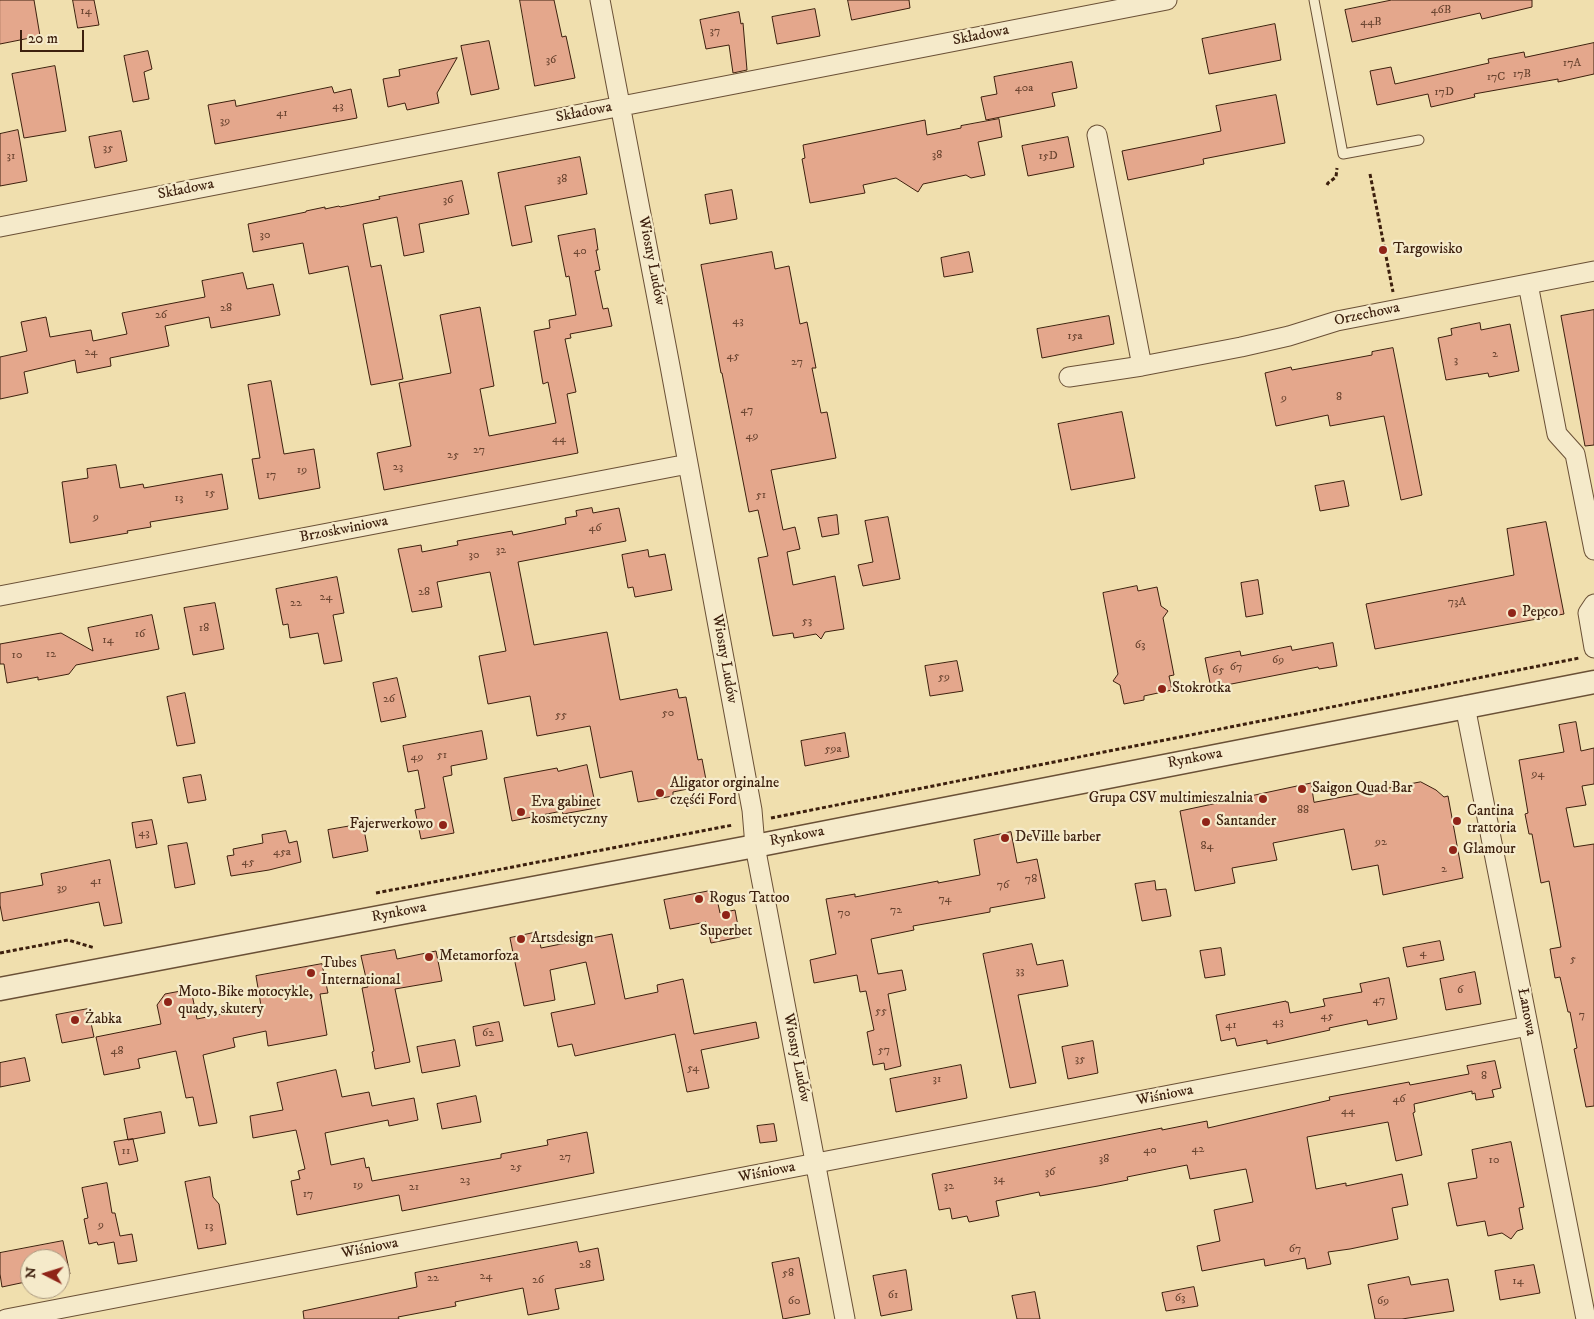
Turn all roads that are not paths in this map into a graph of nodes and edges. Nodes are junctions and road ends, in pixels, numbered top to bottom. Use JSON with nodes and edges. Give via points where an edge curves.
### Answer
{"nodes":[{"id":1,"x":600,"y":0,"type":"edge"},
{"id":2,"x":1167,"y":0,"type":"edge"},
{"id":3,"x":1314,"y":0,"type":"edge"},
{"id":4,"x":622,"y":106,"type":"junction"},
{"id":5,"x":1097,"y":135,"type":"dead end"},
{"id":6,"x":1419,"y":140,"type":"dead end"},
{"id":7,"x":0,"y":227,"type":"edge"},
{"id":8,"x":1594,"y":271,"type":"edge"},
{"id":9,"x":1528,"y":284,"type":"junction"},
{"id":10,"x":1142,"y":366,"type":"junction"},
{"id":11,"x":1069,"y":377,"type":"dead end"},
{"id":12,"x":688,"y":464,"type":"junction"},
{"id":13,"x":1594,"y":550,"type":"edge"},
{"id":14,"x":0,"y":596,"type":"edge"},
{"id":15,"x":1594,"y":604,"type":"edge"},
{"id":16,"x":1589,"y":653,"type":"edge"},
{"id":17,"x":1594,"y":682,"type":"edge"},
{"id":18,"x":1465,"y":706,"type":"junction"},
{"id":19,"x":755,"y":846,"type":"junction"},
{"id":20,"x":0,"y":989,"type":"edge"},
{"id":21,"x":1528,"y":1026,"type":"junction"},
{"id":22,"x":815,"y":1164,"type":"junction"},
{"id":23,"x":6,"y":1319,"type":"edge"},
{"id":24,"x":845,"y":1319,"type":"edge"},
{"id":25,"x":1586,"y":1319,"type":"edge"}],
"edges":[{"from":1,"to":4,"type":"street","name":"Wiosny Ludów"},
{"from":2,"to":4,"type":"street","name":"Składowa"},
{"from":3,"to":6,"type":"lane","via":[[1343,154]]},
{"from":4,"to":7,"type":"street","name":"Składowa"},
{"from":4,"to":12,"type":"street","name":"Wiosny Ludów"},
{"from":5,"to":10,"type":"street"},
{"from":8,"to":9,"type":"street","name":"Orzechowa"},
{"from":9,"to":10,"type":"street","name":"Orzechowa","via":[[1337,321],[1289,336]]},
{"from":9,"to":13,"type":"street","via":[[1558,434],[1575,454]]},
{"from":10,"to":11,"type":"street","name":"Orzechowa"},
{"from":12,"to":14,"type":"street","name":"Brzoskwiniowa"},
{"from":12,"to":19,"type":"street","name":"Wiosny Ludów","via":[[752,810]]},
{"from":15,"to":16,"type":"street","via":[[1588,613]]},
{"from":17,"to":18,"type":"street","name":"Rynkowa"},
{"from":18,"to":19,"type":"street","name":"Rynkowa"},
{"from":18,"to":21,"type":"street","name":"Łanowa"},
{"from":19,"to":20,"type":"street","name":"Rynkowa"},
{"from":19,"to":22,"type":"street","name":"Wiosny Ludów"},
{"from":21,"to":22,"type":"street","name":"Wiśniowa"},
{"from":21,"to":25,"type":"street","name":"Łanowa"},
{"from":22,"to":23,"type":"street","name":"Wiśniowa"},
{"from":22,"to":24,"type":"street","name":"Wiosny Ludów"}]}
